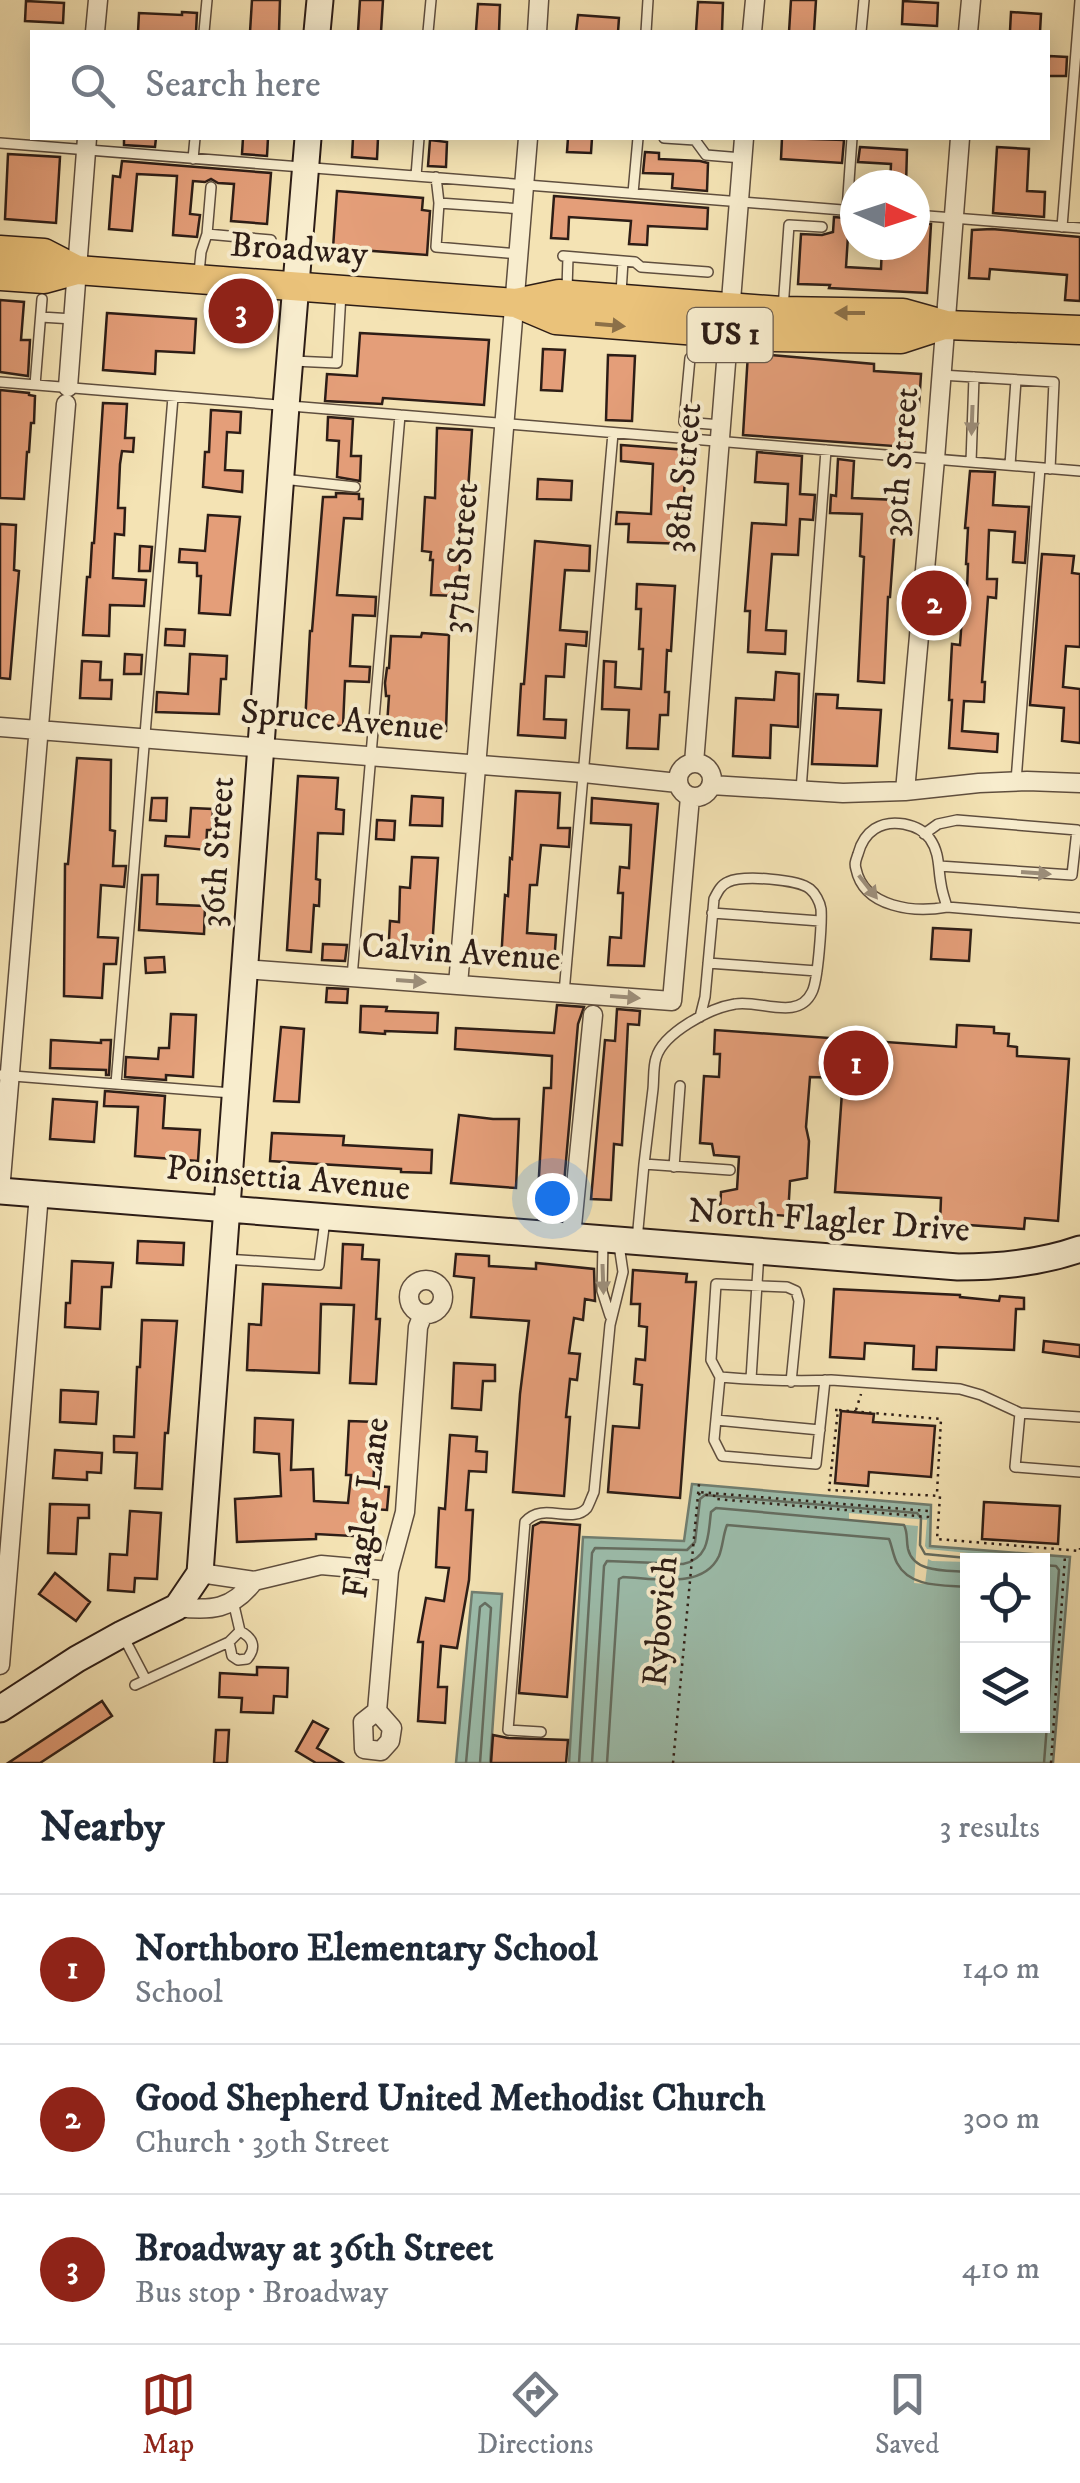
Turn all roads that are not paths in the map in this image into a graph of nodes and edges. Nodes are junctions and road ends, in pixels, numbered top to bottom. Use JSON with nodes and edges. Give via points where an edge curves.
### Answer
{"nodes":[{"id":1,"x":98,"y":0,"type":"edge"},
{"id":2,"x":206,"y":0,"type":"edge"},
{"id":3,"x":320,"y":0,"type":"edge"},
{"id":4,"x":431,"y":0,"type":"edge"},
{"id":5,"x":539,"y":0,"type":"edge"},
{"id":6,"x":648,"y":0,"type":"edge"},
{"id":7,"x":755,"y":0,"type":"edge"},
{"id":8,"x":864,"y":0,"type":"edge"},
{"id":9,"x":970,"y":0,"type":"edge"},
{"id":10,"x":1080,"y":1,"type":"edge"},
{"id":11,"x":96,"y":30,"type":"edge"},
{"id":12,"x":204,"y":30,"type":"edge"},
{"id":13,"x":317,"y":30,"type":"edge"},
{"id":14,"x":428,"y":30,"type":"edge"},
{"id":15,"x":536,"y":30,"type":"edge"},
{"id":16,"x":646,"y":30,"type":"edge"},
{"id":17,"x":752,"y":30,"type":"edge"},
{"id":18,"x":861,"y":30,"type":"edge"},
{"id":19,"x":968,"y":30,"type":"edge"},
{"id":20,"x":195,"y":140,"type":"edge"},
{"id":21,"x":308,"y":140,"type":"edge"},
{"id":22,"x":420,"y":140,"type":"edge"},
{"id":23,"x":528,"y":140,"type":"edge"},
{"id":24,"x":638,"y":140,"type":"edge"},
{"id":25,"x":695,"y":140,"type":"edge"},
{"id":26,"x":744,"y":140,"type":"edge"},
{"id":27,"x":852,"y":140,"type":"edge"},
{"id":28,"x":960,"y":140,"type":"edge"},
{"id":29,"x":0,"y":143,"type":"edge"},
{"id":30,"x":87,"y":144,"type":"edge"},
{"id":31,"x":742,"y":158,"type":"junction"},
{"id":32,"x":193,"y":159,"type":"junction"},
{"id":33,"x":306,"y":167,"type":"junction"},
{"id":34,"x":852,"y":170,"type":"edge"},
{"id":35,"x":416,"y":176,"type":"junction"},
{"id":36,"x":436,"y":178,"type":"junction"},
{"id":37,"x":525,"y":184,"type":"junction"},
{"id":38,"x":211,"y":187,"type":"dead end"},
{"id":39,"x":633,"y":193,"type":"junction"},
{"id":40,"x":739,"y":202,"type":"junction"},
{"id":41,"x":439,"y":204,"type":"junction"},
{"id":42,"x":523,"y":209,"type":"junction"},
{"id":43,"x":840,"y":210,"type":"edge"},
{"id":44,"x":930,"y":217,"type":"edge"},
{"id":45,"x":954,"y":218,"type":"junction"},
{"id":46,"x":822,"y":227,"type":"dead end"},
{"id":47,"x":1062,"y":227,"type":"junction"},
{"id":48,"x":1080,"y":228,"type":"edge"},
{"id":49,"x":207,"y":234,"type":"junction"},
{"id":50,"x":271,"y":240,"type":"dead end"},
{"id":51,"x":0,"y":250,"type":"edge"},
{"id":52,"x":520,"y":254,"type":"junction"},
{"id":53,"x":623,"y":261,"type":"junction"},
{"id":54,"x":77,"y":270,"type":"junction"},
{"id":55,"x":708,"y":272,"type":"dead end"},
{"id":56,"x":0,"y":276,"type":"edge"},
{"id":57,"x":198,"y":279,"type":"junction"},
{"id":58,"x":296,"y":288,"type":"junction"},
{"id":59,"x":341,"y":291,"type":"junction"},
{"id":60,"x":566,"y":295,"type":"junction"},
{"id":61,"x":42,"y":299,"type":"dead end"},
{"id":62,"x":620,"y":299,"type":"junction"},
{"id":63,"x":516,"y":303,"type":"junction"},
{"id":64,"x":783,"y":311,"type":"junction"},
{"id":65,"x":40,"y":317,"type":"junction"},
{"id":66,"x":73,"y":319,"type":"junction"},
{"id":67,"x":730,"y":321,"type":"junction"},
{"id":68,"x":946,"y":325,"type":"junction"},
{"id":69,"x":1080,"y":330,"type":"edge"},
{"id":70,"x":690,"y":358,"type":"dead end"},
{"id":71,"x":290,"y":360,"type":"junction"},
{"id":72,"x":941,"y":375,"type":"junction"},
{"id":73,"x":974,"y":377,"type":"junction"},
{"id":74,"x":1016,"y":380,"type":"junction"},
{"id":75,"x":0,"y":382,"type":"edge"},
{"id":76,"x":35,"y":385,"type":"junction"},
{"id":77,"x":67,"y":396,"type":"junction"},
{"id":78,"x":173,"y":396,"type":"junction"},
{"id":79,"x":286,"y":406,"type":"junction"},
{"id":80,"x":400,"y":415,"type":"junction"},
{"id":81,"x":505,"y":424,"type":"junction"},
{"id":82,"x":612,"y":432,"type":"junction"},
{"id":83,"x":721,"y":433,"type":"junction"},
{"id":84,"x":826,"y":450,"type":"junction"},
{"id":85,"x":935,"y":459,"type":"junction"},
{"id":86,"x":971,"y":462,"type":"junction"},
{"id":87,"x":1010,"y":465,"type":"junction"},
{"id":88,"x":1045,"y":468,"type":"junction"},
{"id":89,"x":1080,"y":471,"type":"edge"},
{"id":90,"x":280,"y":478,"type":"junction"},
{"id":91,"x":355,"y":488,"type":"dead end"},
{"id":92,"x":0,"y":726,"type":"edge"},
{"id":93,"x":38,"y":730,"type":"junction"},
{"id":94,"x":144,"y":738,"type":"junction"},
{"id":95,"x":261,"y":747,"type":"junction"},
{"id":96,"x":372,"y":756,"type":"junction"},
{"id":97,"x":476,"y":764,"type":"junction"},
{"id":98,"x":694,"y":764,"type":"junction"},
{"id":99,"x":584,"y":773,"type":"junction"},
{"id":100,"x":1016,"y":782,"type":"junction"},
{"id":101,"x":1080,"y":784,"type":"edge"},
{"id":102,"x":711,"y":785,"type":"junction"},
{"id":103,"x":684,"y":790,"type":"junction"},
{"id":104,"x":801,"y":790,"type":"junction"},
{"id":105,"x":905,"y":791,"type":"junction"},
{"id":106,"x":924,"y":834,"type":"junction"},
{"id":107,"x":939,"y":866,"type":"junction"},
{"id":108,"x":947,"y":907,"type":"junction"},
{"id":109,"x":712,"y":913,"type":"junction"},
{"id":110,"x":1080,"y":918,"type":"edge"},
{"id":111,"x":820,"y":921,"type":"junction"},
{"id":112,"x":708,"y":963,"type":"junction"},
{"id":113,"x":244,"y":969,"type":"junction"},
{"id":114,"x":817,"y":971,"type":"junction"},
{"id":115,"x":352,"y":977,"type":"junction"},
{"id":116,"x":458,"y":985,"type":"junction"},
{"id":117,"x":564,"y":993,"type":"junction"},
{"id":118,"x":593,"y":1015,"type":"dead end"},
{"id":119,"x":700,"y":1018,"type":"junction"},
{"id":120,"x":5,"y":1076,"type":"edge"},
{"id":121,"x":116,"y":1084,"type":"junction"},
{"id":122,"x":680,"y":1086,"type":"dead end"},
{"id":123,"x":234,"y":1093,"type":"junction"},
{"id":124,"x":644,"y":1164,"type":"junction"},
{"id":125,"x":674,"y":1166,"type":"junction"},
{"id":126,"x":730,"y":1170,"type":"dead end"},
{"id":127,"x":0,"y":1191,"type":"edge"},
{"id":128,"x":39,"y":1194,"type":"junction"},
{"id":129,"x":226,"y":1209,"type":"junction"},
{"id":130,"x":326,"y":1217,"type":"junction"},
{"id":131,"x":571,"y":1236,"type":"junction"},
{"id":132,"x":619,"y":1240,"type":"junction"},
{"id":133,"x":1080,"y":1249,"type":"edge"},
{"id":134,"x":759,"y":1252,"type":"junction"},
{"id":135,"x":222,"y":1258,"type":"junction"},
{"id":136,"x":757,"y":1286,"type":"junction"},
{"id":137,"x":423,"y":1314,"type":"dead end"},
{"id":138,"x":611,"y":1318,"type":"junction"},
{"id":139,"x":720,"y":1377,"type":"junction"},
{"id":140,"x":751,"y":1380,"type":"junction"},
{"id":141,"x":824,"y":1380,"type":"junction"},
{"id":142,"x":791,"y":1382,"type":"junction"},
{"id":143,"x":1020,"y":1413,"type":"junction"},
{"id":144,"x":1080,"y":1418,"type":"edge"},
{"id":145,"x":716,"y":1420,"type":"junction"},
{"id":146,"x":820,"y":1430,"type":"junction"},
{"id":147,"x":1080,"y":1472,"type":"edge"},
{"id":148,"x":389,"y":1571,"type":"junction"},
{"id":149,"x":200,"y":1573,"type":"junction"},
{"id":150,"x":254,"y":1581,"type":"junction"},
{"id":151,"x":233,"y":1601,"type":"junction"},
{"id":152,"x":177,"y":1607,"type":"junction"},
{"id":153,"x":240,"y":1630,"type":"junction"},
{"id":154,"x":122,"y":1634,"type":"junction"},
{"id":155,"x":229,"y":1642,"type":"junction"},
{"id":156,"x":0,"y":1664,"type":"edge"},
{"id":157,"x":146,"y":1680,"type":"junction"},
{"id":158,"x":136,"y":1685,"type":"dead end"},
{"id":159,"x":0,"y":1709,"type":"edge"},
{"id":160,"x":377,"y":1711,"type":"dead end"},
{"id":161,"x":541,"y":1732,"type":"dead end"}],
"edges":[{"from":1,"to":11,"type":"street"},
{"from":2,"to":12,"type":"lane"},
{"from":3,"to":13,"type":"street"},
{"from":4,"to":14,"type":"lane"},
{"from":5,"to":15,"type":"street"},
{"from":6,"to":16,"type":"lane"},
{"from":7,"to":17,"type":"street"},
{"from":8,"to":18,"type":"lane"},
{"from":9,"to":19,"type":"street"},
{"from":10,"to":47,"type":"lane"},
{"from":20,"to":32,"type":"lane"},
{"from":21,"to":33,"type":"street","name":"36th Street"},
{"from":22,"to":35,"type":"lane"},
{"from":23,"to":37,"type":"street","name":"37th Street"},
{"from":24,"to":39,"type":"lane"},
{"from":25,"to":31,"type":"lane","via":[[706,155]]},
{"from":26,"to":31,"type":"street","name":"38th Street"},
{"from":27,"to":34,"type":"lane"},
{"from":28,"to":45,"type":"street","name":"39th Street"},
{"from":29,"to":30,"type":"lane"},
{"from":30,"to":32,"type":"lane"},
{"from":30,"to":54,"type":"street"},
{"from":31,"to":40,"type":"street","name":"38th Street"},
{"from":32,"to":33,"type":"lane"},
{"from":33,"to":35,"type":"lane"},
{"from":33,"to":58,"type":"street","name":"36th Street"},
{"from":35,"to":36,"type":"lane"},
{"from":36,"to":37,"type":"lane"},
{"from":36,"to":41,"type":"lane"},
{"from":37,"to":39,"type":"lane"},
{"from":37,"to":42,"type":"street","name":"37th Street"},
{"from":38,"to":49,"type":"lane"},
{"from":39,"to":40,"type":"lane"},
{"from":40,"to":43,"type":"lane"},
{"from":40,"to":67,"type":"street","name":"38th Street"},
{"from":41,"to":42,"type":"lane"},
{"from":41,"to":52,"type":"lane","via":[[436,248]]},
{"from":42,"to":52,"type":"street","name":"37th Street"},
{"from":44,"to":45,"type":"lane"},
{"from":45,"to":47,"type":"lane"},
{"from":45,"to":68,"type":"street","name":"39th Street"},
{"from":46,"to":64,"type":"lane","via":[[789,226]]},
{"from":47,"to":48,"type":"lane"},
{"from":49,"to":50,"type":"lane"},
{"from":49,"to":57,"type":"lane"},
{"from":51,"to":54,"type":"main road","name":"Broadway","number":"US 1","via":[[44,253]]},
{"from":52,"to":63,"type":"street","name":"37th Street"},
{"from":53,"to":55,"type":"lane"},
{"from":53,"to":60,"type":"lane","via":[[565,257]]},
{"from":53,"to":62,"type":"lane"},
{"from":54,"to":56,"type":"main road","name":"Broadway","number":"US 1","via":[[44,279]]},
{"from":54,"to":57,"type":"main road","name":"Broadway","number":"US 1"},
{"from":54,"to":66,"type":"street"},
{"from":57,"to":58,"type":"main road","name":"Broadway","number":"US 1"},
{"from":58,"to":59,"type":"main road","name":"Broadway","number":"US 1"},
{"from":58,"to":71,"type":"street","name":"36th Street"},
{"from":59,"to":63,"type":"main road","name":"Broadway","number":"US 1"},
{"from":59,"to":71,"type":"lane","via":[[337,363]]},
{"from":60,"to":62,"type":"main road","name":"Broadway","number":"US 1"},
{"from":60,"to":63,"type":"main road","name":"Broadway","number":"US 1"},
{"from":61,"to":65,"type":"lane"},
{"from":62,"to":67,"type":"main road","name":"Broadway","number":"US 1"},
{"from":63,"to":67,"type":"main road","name":"Broadway","number":"US 1","one_way":true,"via":[[556,320]]},
{"from":63,"to":81,"type":"street","name":"37th Street"},
{"from":64,"to":67,"type":"main road","name":"Broadway","number":"US 1"},
{"from":68,"to":64,"type":"main road","name":"Broadway","number":"US 1","one_way":true,"via":[[904,313]]},
{"from":65,"to":66,"type":"lane"},
{"from":65,"to":76,"type":"lane"},
{"from":66,"to":77,"type":"street"},
{"from":67,"to":68,"type":"main road","name":"Broadway","number":"US 1","via":[[816,340],[901,339]]},
{"from":67,"to":83,"type":"street","name":"38th Street"},
{"from":68,"to":69,"type":"main road","name":"Broadway","number":"US 1"},
{"from":68,"to":72,"type":"street","name":"39th Street"},
{"from":70,"to":83,"type":"lane","via":[[684,422]]},
{"from":71,"to":79,"type":"street","name":"36th Street"},
{"from":72,"to":73,"type":"lane"},
{"from":72,"to":85,"type":"street","name":"39th Street"},
{"from":73,"to":74,"type":"lane"},
{"from":73,"to":86,"type":"lane","one_way":true},
{"from":74,"to":87,"type":"lane"},
{"from":74,"to":88,"type":"lane","via":[[1054,382]]},
{"from":75,"to":76,"type":"lane"},
{"from":76,"to":77,"type":"lane"},
{"from":77,"to":78,"type":"lane"},
{"from":77,"to":93,"type":"street"},
{"from":78,"to":79,"type":"lane"},
{"from":78,"to":94,"type":"lane"},
{"from":79,"to":80,"type":"lane"},
{"from":79,"to":90,"type":"street","name":"36th Street"},
{"from":80,"to":81,"type":"lane"},
{"from":80,"to":96,"type":"lane"},
{"from":81,"to":82,"type":"lane"},
{"from":81,"to":97,"type":"street","name":"37th Street"},
{"from":82,"to":83,"type":"lane"},
{"from":82,"to":99,"type":"lane"},
{"from":83,"to":84,"type":"lane"},
{"from":83,"to":98,"type":"street","name":"38th Street"},
{"from":84,"to":85,"type":"lane"},
{"from":84,"to":104,"type":"lane"},
{"from":85,"to":86,"type":"lane"},
{"from":85,"to":105,"type":"street","name":"39th Street"},
{"from":86,"to":87,"type":"lane"},
{"from":87,"to":88,"type":"lane"},
{"from":88,"to":89,"type":"lane"},
{"from":88,"to":100,"type":"lane"},
{"from":90,"to":91,"type":"lane"},
{"from":90,"to":95,"type":"street","name":"36th Street"},
{"from":92,"to":93,"type":"street","name":"Spruce Avenue"},
{"from":93,"to":94,"type":"street","name":"Spruce Avenue"},
{"from":93,"to":120,"type":"street"},
{"from":94,"to":95,"type":"street","name":"Spruce Avenue"},
{"from":94,"to":121,"type":"lane"},
{"from":95,"to":96,"type":"street","name":"Spruce Avenue"},
{"from":95,"to":113,"type":"street","name":"36th Street"},
{"from":96,"to":97,"type":"street","name":"Spruce Avenue"},
{"from":96,"to":115,"type":"lane"},
{"from":97,"to":99,"type":"street","name":"Spruce Avenue"},
{"from":97,"to":116,"type":"street","name":"37th Street"},
{"from":98,"to":102,"type":"street","via":[[708,770]]},
{"from":98,"to":103,"type":"street","via":[[680,772]]},
{"from":99,"to":103,"type":"street","name":"Spruce Avenue"},
{"from":99,"to":117,"type":"lane"},
{"from":100,"to":101,"type":"street"},
{"from":100,"to":105,"type":"street"},
{"from":102,"to":103,"type":"street","via":[[705,794]]},
{"from":102,"to":104,"type":"street"},
{"from":117,"to":103,"type":"street","name":"Calvin Avenue","one_way":true,"via":[[672,1001]]},
{"from":104,"to":105,"type":"street"},
{"from":106,"to":107,"type":"lane"},
{"from":107,"to":106,"type":"lane","one_way":true,"via":[[1072,875],[1077,830],[957,820]]},
{"from":106,"to":108,"type":"lane","one_way":true,"via":[[893,822],[874,828],[860,843],[854,866],[876,899],[927,911]]},
{"from":107,"to":108,"type":"lane"},
{"from":108,"to":110,"type":"lane"},
{"from":109,"to":111,"type":"lane"},
{"from":109,"to":111,"type":"lane","via":[[726,882],[795,881],[817,897]]},
{"from":109,"to":112,"type":"lane"},
{"from":111,"to":114,"type":"lane"},
{"from":112,"to":114,"type":"lane"},
{"from":112,"to":119,"type":"lane"},
{"from":113,"to":115,"type":"street","name":"Calvin Avenue"},
{"from":113,"to":123,"type":"street","name":"36th Street"},
{"from":114,"to":119,"type":"lane","via":[[804,1004],[738,1003]]},
{"from":115,"to":116,"type":"street","name":"Calvin Avenue","one_way":true},
{"from":116,"to":117,"type":"street","name":"Calvin Avenue"},
{"from":118,"to":131,"type":"street"},
{"from":119,"to":124,"type":"lane","via":[[656,1055]]},
{"from":120,"to":121,"type":"lane"},
{"from":120,"to":127,"type":"street"},
{"from":121,"to":123,"type":"lane"},
{"from":122,"to":125,"type":"lane"},
{"from":123,"to":129,"type":"street","name":"36th Street"},
{"from":124,"to":125,"type":"lane"},
{"from":124,"to":132,"type":"lane"},
{"from":125,"to":126,"type":"lane"},
{"from":127,"to":128,"type":"street","name":"Poinsettia Avenue"},
{"from":128,"to":129,"type":"street","name":"Poinsettia Avenue"},
{"from":128,"to":156,"type":"street"},
{"from":129,"to":130,"type":"street","name":"Poinsettia Avenue"},
{"from":129,"to":135,"type":"street","name":"36th Street"},
{"from":130,"to":131,"type":"street","name":"Poinsettia Avenue"},
{"from":130,"to":135,"type":"lane","via":[[319,1265]]},
{"from":131,"to":132,"type":"street","name":"North Flagler Drive"},
{"from":132,"to":134,"type":"street","name":"North Flagler Drive"},
{"from":132,"to":138,"type":"lane","via":[[622,1272]]},
{"from":132,"to":138,"type":"lane","one_way":true,"via":[[602,1291]]},
{"from":133,"to":134,"type":"street","name":"North Flagler Drive","via":[[998,1267]]},
{"from":134,"to":136,"type":"lane"},
{"from":135,"to":149,"type":"street","name":"36th Street"},
{"from":136,"to":139,"type":"lane","via":[[716,1284],[711,1360]]},
{"from":136,"to":140,"type":"lane"},
{"from":136,"to":142,"type":"lane","via":[[796,1292]]},
{"from":137,"to":148,"type":"street","name":"Flagler Lane","via":[[405,1512]]},
{"from":138,"to":161,"type":"lane","via":[[588,1508],[578,1514],[540,1512],[524,1522],[508,1730]]},
{"from":139,"to":140,"type":"lane"},
{"from":139,"to":145,"type":"lane"},
{"from":140,"to":142,"type":"lane"},
{"from":141,"to":142,"type":"lane"},
{"from":141,"to":143,"type":"lane","via":[[960,1390]]},
{"from":141,"to":146,"type":"lane"},
{"from":143,"to":144,"type":"lane"},
{"from":143,"to":147,"type":"lane","via":[[1014,1467]]},
{"from":145,"to":146,"type":"lane"},
{"from":145,"to":146,"type":"lane","via":[[714,1440],[722,1456],[816,1464]]},
{"from":148,"to":150,"type":"street","via":[[321,1564]]},
{"from":148,"to":160,"type":"street","name":"Flagler Lane"},
{"from":149,"to":150,"type":"street"},
{"from":149,"to":152,"type":"street"},
{"from":150,"to":151,"type":"street"},
{"from":151,"to":152,"type":"street","via":[[212,1609]]},
{"from":151,"to":153,"type":"lane"},
{"from":152,"to":154,"type":"street"},
{"from":153,"to":155,"type":"lane"},
{"from":153,"to":155,"type":"lane","via":[[254,1643],[247,1659],[232,1656]]},
{"from":154,"to":157,"type":"lane"},
{"from":154,"to":159,"type":"street"},
{"from":155,"to":157,"type":"lane"},
{"from":157,"to":158,"type":"lane"}]}
